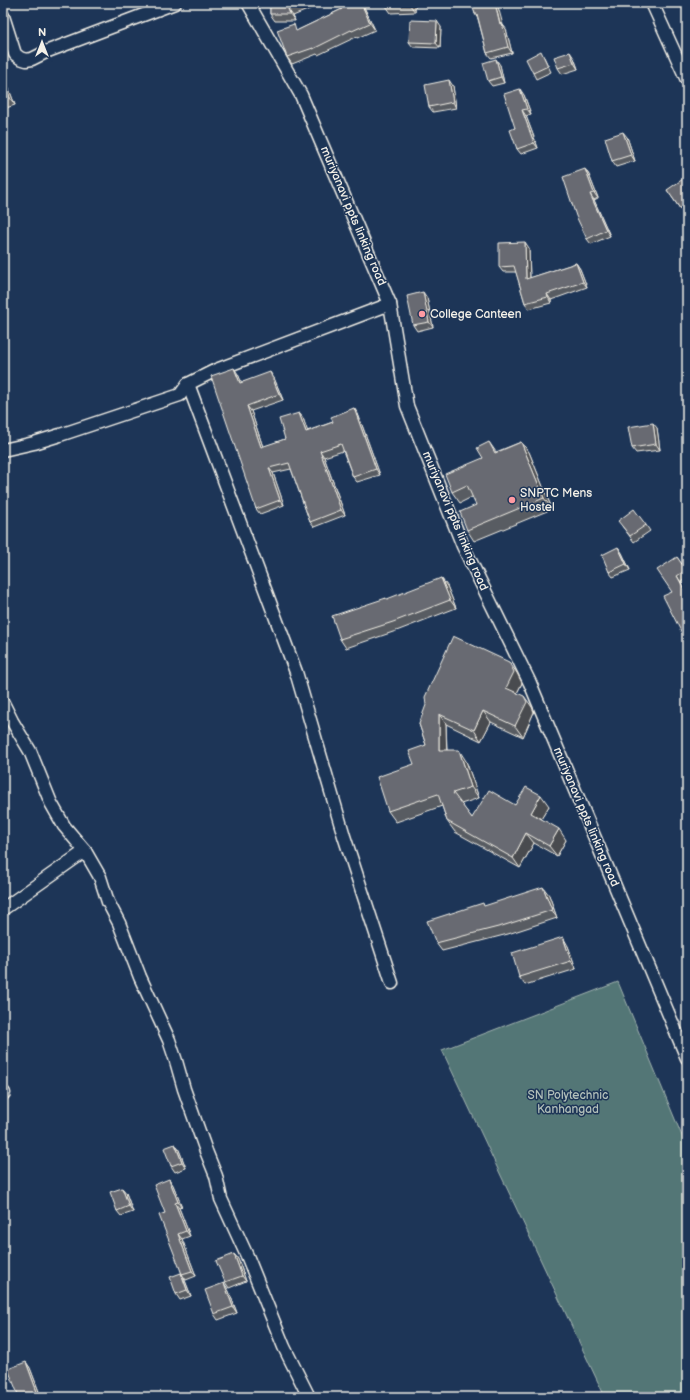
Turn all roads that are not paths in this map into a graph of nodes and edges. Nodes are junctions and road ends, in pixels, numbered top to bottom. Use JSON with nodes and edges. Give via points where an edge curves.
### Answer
{"nodes":[{"id":1,"x":175,"y":3,"type":"edge"},
{"id":2,"x":248,"y":3,"type":"edge"},
{"id":3,"x":652,"y":3,"type":"edge"},
{"id":4,"x":3,"y":16,"type":"edge"},
{"id":5,"x":687,"y":80,"type":"edge"},
{"id":6,"x":390,"y":304,"type":"junction"},
{"id":7,"x":188,"y":384,"type":"junction"},
{"id":8,"x":3,"y":450,"type":"edge"},
{"id":9,"x":3,"y":703,"type":"edge"},
{"id":10,"x":85,"y":851,"type":"junction"},
{"id":11,"x":3,"y":909,"type":"edge"},
{"id":12,"x":392,"y":983,"type":"dead end"},
{"id":13,"x":687,"y":1058,"type":"edge"},
{"id":14,"x":308,"y":1397,"type":"edge"}],
"edges":[{"from":1,"to":4,"type":"street","via":[[26,60],[15,54]]},
{"from":2,"to":6,"type":"street","name":"muriyanavi ppts linking road","via":[[301,95]]},
{"from":3,"to":5,"type":"street"},
{"from":6,"to":7,"type":"street","via":[[216,370]]},
{"from":6,"to":13,"type":"street","name":"muriyanavi ppts linking road","via":[[407,406],[463,546],[530,683]]},
{"from":7,"to":8,"type":"street","via":[[180,395],[47,439]]},
{"from":7,"to":12,"type":"street","via":[[296,672],[344,836]]},
{"from":9,"to":10,"type":"street","via":[[30,752],[51,803],[64,826]]},
{"from":10,"to":11,"type":"street"},
{"from":10,"to":14,"type":"street","via":[[100,877],[108,902],[169,1040],[216,1176],[221,1199]]}]}
